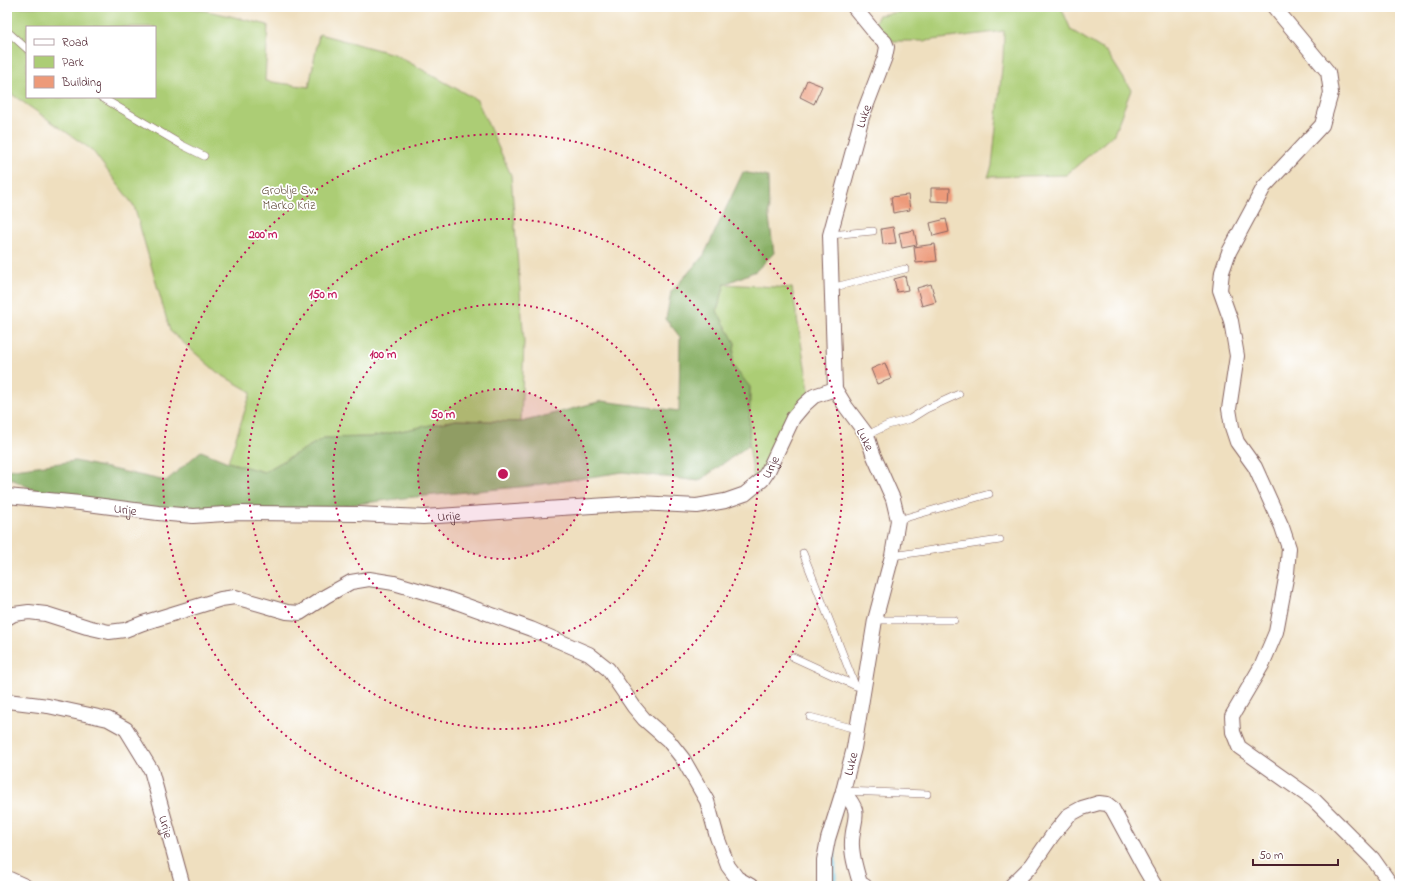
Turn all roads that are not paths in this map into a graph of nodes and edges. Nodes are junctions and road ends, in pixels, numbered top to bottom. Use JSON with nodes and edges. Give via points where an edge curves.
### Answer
{"nodes":[{"id":1,"x":854,"y":7,"type":"edge"},
{"id":2,"x":1274,"y":7,"type":"edge"},
{"id":3,"x":7,"y":31,"type":"edge"},
{"id":4,"x":26,"y":48,"type":"edge"},
{"id":5,"x":103,"y":98,"type":"edge"},
{"id":6,"x":204,"y":156,"type":"dead end"},
{"id":7,"x":873,"y":231,"type":"dead end"},
{"id":8,"x":830,"y":235,"type":"junction"},
{"id":9,"x":905,"y":268,"type":"dead end"},
{"id":10,"x":831,"y":288,"type":"junction"},
{"id":11,"x":835,"y":389,"type":"junction"},
{"id":12,"x":959,"y":394,"type":"dead end"},
{"id":13,"x":867,"y":435,"type":"junction"},
{"id":14,"x":989,"y":494,"type":"dead end"},
{"id":15,"x":7,"y":496,"type":"edge"},
{"id":16,"x":898,"y":520,"type":"junction"},
{"id":17,"x":1000,"y":540,"type":"dead end"},
{"id":18,"x":803,"y":552,"type":"dead end"},
{"id":19,"x":892,"y":556,"type":"junction"},
{"id":20,"x":7,"y":618,"type":"edge"},
{"id":21,"x":875,"y":620,"type":"junction"},
{"id":22,"x":954,"y":620,"type":"dead end"},
{"id":23,"x":793,"y":657,"type":"dead end"},
{"id":24,"x":860,"y":687,"type":"junction"},
{"id":25,"x":7,"y":701,"type":"edge"},
{"id":26,"x":810,"y":717,"type":"dead end"},
{"id":27,"x":856,"y":729,"type":"junction"},
{"id":28,"x":843,"y":791,"type":"junction"},
{"id":29,"x":926,"y":794,"type":"dead end"},
{"id":30,"x":7,"y":878,"type":"edge"},
{"id":31,"x":25,"y":886,"type":"edge"},
{"id":32,"x":183,"y":886,"type":"edge"},
{"id":33,"x":752,"y":886,"type":"edge"},
{"id":34,"x":824,"y":886,"type":"edge"},
{"id":35,"x":865,"y":886,"type":"edge"},
{"id":36,"x":1011,"y":886,"type":"edge"},
{"id":37,"x":1155,"y":886,"type":"edge"},
{"id":38,"x":1392,"y":886,"type":"edge"}],
"edges":[{"from":1,"to":8,"type":"street","name":"Luke","via":[[887,47],[862,117]]},
{"from":2,"to":38,"type":"street","via":[[1328,72],[1331,93],[1322,125],[1264,187],[1229,252],[1222,272],[1220,290],[1237,356],[1229,409],[1232,427],[1237,442],[1255,467],[1289,548],[1276,632],[1262,665],[1232,716],[1233,732],[1239,747],[1314,800],[1373,859]]},
{"from":3,"to":4,"type":"lane"},
{"from":5,"to":6,"type":"lane"},
{"from":7,"to":8,"type":"lane"},
{"from":8,"to":10,"type":"street","name":"Luke"},
{"from":9,"to":10,"type":"lane"},
{"from":10,"to":11,"type":"street","name":"Luke"},
{"from":11,"to":13,"type":"street","name":"Luke"},
{"from":11,"to":15,"type":"street","name":"Urije","via":[[814,396],[793,418],[762,480],[745,494],[697,506],[639,504],[423,517],[241,513],[193,516]]},
{"from":12,"to":13,"type":"lane","via":[[910,419],[888,425]]},
{"from":13,"to":16,"type":"street","name":"Luke","via":[[893,499]]},
{"from":14,"to":16,"type":"lane"},
{"from":16,"to":19,"type":"street","name":"Luke"},
{"from":17,"to":19,"type":"lane"},
{"from":18,"to":24,"type":"lane"},
{"from":19,"to":21,"type":"street","name":"Luke"},
{"from":20,"to":33,"type":"street","via":[[14,614],[30,612],[46,614],[109,632],[125,630],[214,601],[235,597],[287,612],[300,613],[351,582],[369,580],[448,599],[523,626],[589,654],[608,669],[644,719],[668,740],[683,759],[707,802],[728,866],[738,878]]},
{"from":21,"to":22,"type":"lane"},
{"from":21,"to":24,"type":"street","name":"Luke"},
{"from":23,"to":24,"type":"lane"},
{"from":24,"to":27,"type":"street","name":"Luke"},
{"from":25,"to":32,"type":"street","name":"Urije","via":[[48,706],[108,719],[126,729],[151,770]]},
{"from":26,"to":27,"type":"lane"},
{"from":27,"to":28,"type":"street","name":"Luke"},
{"from":28,"to":29,"type":"lane"},
{"from":28,"to":34,"type":"street","name":"Luke","via":[[828,839],[824,860]]},
{"from":28,"to":35,"type":"street","via":[[853,803],[857,816],[852,841],[860,883]]},
{"from":30,"to":31,"type":"street"},
{"from":36,"to":37,"type":"street","via":[[1032,866],[1069,815],[1099,803],[1112,808]]}]}
